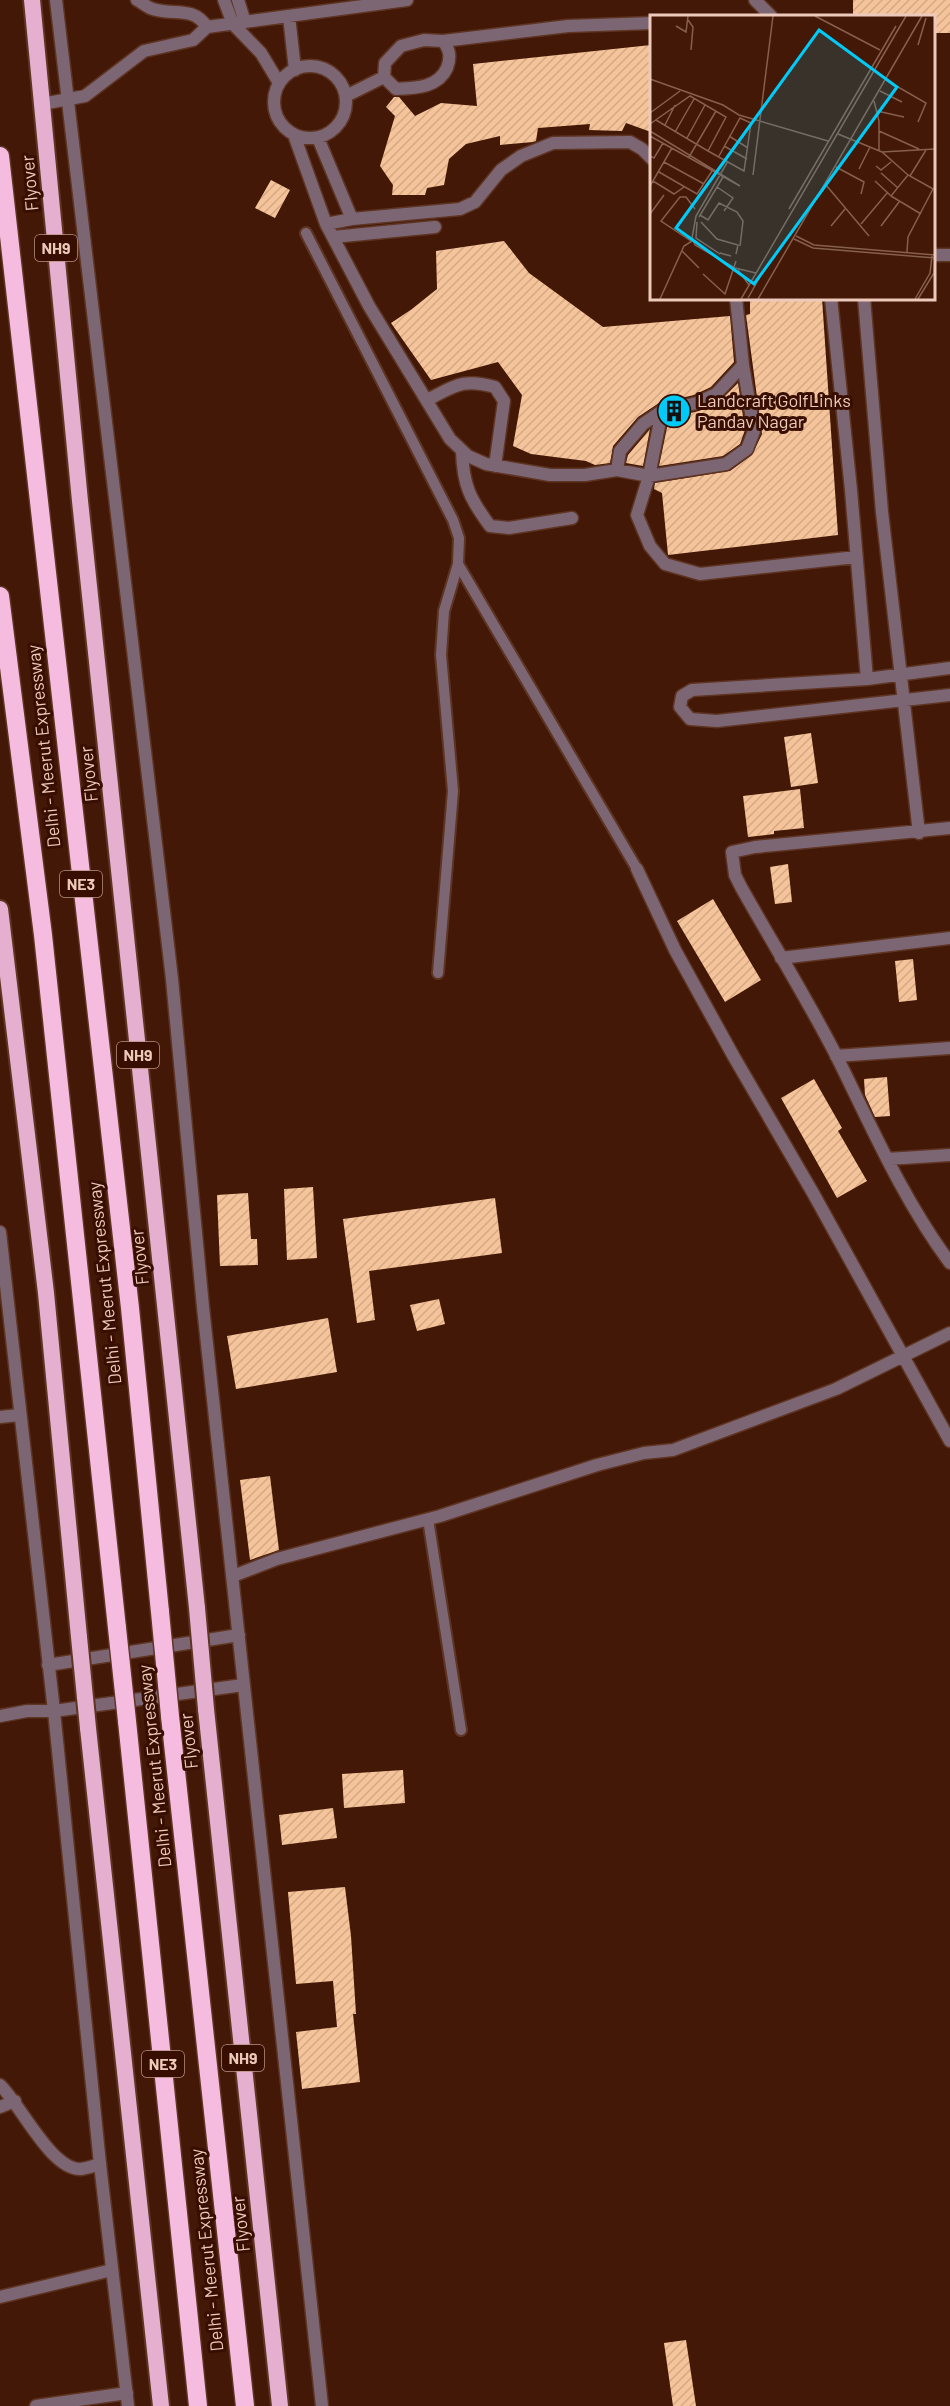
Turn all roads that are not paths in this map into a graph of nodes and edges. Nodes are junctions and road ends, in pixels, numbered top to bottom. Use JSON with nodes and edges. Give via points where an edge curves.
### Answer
{"nodes":[{"id":1,"x":32,"y":0,"type":"edge"},
{"id":2,"x":57,"y":0,"type":"edge"},
{"id":3,"x":137,"y":0,"type":"edge"},
{"id":4,"x":224,"y":0,"type":"edge"},
{"id":5,"x":238,"y":0,"type":"edge"},
{"id":6,"x":407,"y":0,"type":"edge"},
{"id":7,"x":755,"y":0,"type":"edge"},
{"id":8,"x":770,"y":15,"type":"edge"},
{"id":9,"x":288,"y":16,"type":"junction"},
{"id":10,"x":239,"y":23,"type":"junction"},
{"id":11,"x":650,"y":23,"type":"edge"},
{"id":12,"x":207,"y":27,"type":"junction"},
{"id":13,"x":443,"y":41,"type":"junction"},
{"id":14,"x":295,"y":70,"type":"junction"},
{"id":15,"x":384,"y":77,"type":"junction"},
{"id":16,"x":279,"y":83,"type":"junction"},
{"id":17,"x":346,"y":96,"type":"junction"},
{"id":18,"x":68,"y":99,"type":"junction"},
{"id":19,"x":42,"y":104,"type":"junction"},
{"id":20,"x":294,"y":135,"type":"junction"},
{"id":21,"x":318,"y":138,"type":"junction"},
{"id":22,"x":0,"y":156,"type":"edge"},
{"id":23,"x":650,"y":158,"type":"edge"},
{"id":24,"x":352,"y":219,"type":"junction"},
{"id":25,"x":326,"y":224,"type":"junction"},
{"id":26,"x":435,"y":227,"type":"dead end"},
{"id":27,"x":306,"y":233,"type":"dead end"},
{"id":28,"x":333,"y":237,"type":"junction"},
{"id":29,"x":736,"y":300,"type":"edge"},
{"id":30,"x":831,"y":300,"type":"edge"},
{"id":31,"x":864,"y":300,"type":"edge"},
{"id":32,"x":743,"y":365,"type":"junction"},
{"id":33,"x":427,"y":400,"type":"junction"},
{"id":34,"x":662,"y":411,"type":"junction"},
{"id":35,"x":462,"y":451,"type":"junction"},
{"id":36,"x":495,"y":466,"type":"junction"},
{"id":37,"x":617,"y":470,"type":"junction"},
{"id":38,"x":649,"y":476,"type":"junction"},
{"id":39,"x":572,"y":518,"type":"dead end"},
{"id":40,"x":856,"y":557,"type":"junction"},
{"id":41,"x":458,"y":564,"type":"junction"},
{"id":42,"x":0,"y":596,"type":"edge"},
{"id":43,"x":950,"y":668,"type":"edge"},
{"id":44,"x":901,"y":674,"type":"junction"},
{"id":45,"x":867,"y":678,"type":"junction"},
{"id":46,"x":950,"y":695,"type":"edge"},
{"id":47,"x":904,"y":700,"type":"junction"},
{"id":48,"x":950,"y":828,"type":"edge"},
{"id":49,"x":920,"y":833,"type":"junction"},
{"id":50,"x":637,"y":869,"type":"joint"},
{"id":51,"x":0,"y":909,"type":"edge"},
{"id":52,"x":950,"y":938,"type":"edge"},
{"id":53,"x":781,"y":957,"type":"junction"},
{"id":54,"x":438,"y":973,"type":"dead end"},
{"id":55,"x":950,"y":1048,"type":"edge"},
{"id":56,"x":836,"y":1056,"type":"junction"},
{"id":57,"x":950,"y":1155,"type":"edge"},
{"id":58,"x":887,"y":1159,"type":"junction"},
{"id":59,"x":0,"y":1232,"type":"edge"},
{"id":60,"x":950,"y":1263,"type":"edge"},
{"id":61,"x":950,"y":1333,"type":"edge"},
{"id":62,"x":904,"y":1355,"type":"junction"},
{"id":63,"x":19,"y":1415,"type":"junction"},
{"id":64,"x":0,"y":1418,"type":"edge"},
{"id":65,"x":950,"y":1441,"type":"edge"},
{"id":66,"x":428,"y":1519,"type":"junction"},
{"id":67,"x":233,"y":1576,"type":"junction"},
{"id":68,"x":238,"y":1635,"type":"junction"},
{"id":69,"x":48,"y":1665,"type":"junction"},
{"id":70,"x":243,"y":1685,"type":"junction"},
{"id":71,"x":54,"y":1712,"type":"junction"},
{"id":72,"x":0,"y":1716,"type":"edge"},
{"id":73,"x":460,"y":1730,"type":"dead end"},
{"id":74,"x":0,"y":2085,"type":"edge"},
{"id":75,"x":15,"y":2101,"type":"junction"},
{"id":76,"x":0,"y":2107,"type":"edge"},
{"id":77,"x":100,"y":2164,"type":"junction"},
{"id":78,"x":112,"y":2270,"type":"junction"},
{"id":79,"x":0,"y":2297,"type":"edge"},
{"id":80,"x":127,"y":2393,"type":"junction"},
{"id":81,"x":36,"y":2406,"type":"edge"},
{"id":82,"x":128,"y":2406,"type":"edge"},
{"id":83,"x":161,"y":2406,"type":"edge"},
{"id":84,"x":198,"y":2406,"type":"edge"},
{"id":85,"x":245,"y":2406,"type":"edge"},
{"id":86,"x":280,"y":2406,"type":"edge"},
{"id":87,"x":322,"y":2406,"type":"edge"}],
"edges":[{"from":1,"to":19,"type":"highway","number":"NH9"},
{"from":2,"to":18,"type":"street"},
{"from":3,"to":12,"type":"street","via":[[151,8],[192,14]]},
{"from":4,"to":10,"type":"street"},
{"from":5,"to":10,"type":"street"},
{"from":6,"to":9,"type":"street"},
{"from":7,"to":8,"type":"street"},
{"from":9,"to":10,"type":"street"},
{"from":9,"to":14,"type":"street"},
{"from":10,"to":12,"type":"street"},
{"from":10,"to":16,"type":"street"},
{"from":11,"to":13,"type":"street","via":[[568,26]]},
{"from":12,"to":18,"type":"street","via":[[193,40],[144,51],[85,96]]},
{"from":13,"to":15,"type":"street","via":[[424,40],[401,46],[385,63]]},
{"from":13,"to":15,"type":"street","via":[[450,50],[443,77],[413,88],[396,88]]},
{"from":14,"to":16,"type":"street"},
{"from":14,"to":17,"type":"street","via":[[323,68],[342,84]]},
{"from":15,"to":17,"type":"street"},
{"from":16,"to":20,"type":"street","via":[[274,95],[277,118]]},
{"from":17,"to":21,"type":"street","via":[[343,118],[337,127]]},
{"from":18,"to":19,"type":"street"},
{"from":18,"to":67,"type":"street","via":[[172,979]]},
{"from":19,"to":86,"type":"highway","name":"Flyover","number":"NH9","bridge":true,"via":[[80,501]]},
{"from":20,"to":21,"type":"street"},
{"from":20,"to":25,"type":"street"},
{"from":21,"to":24,"type":"street"},
{"from":22,"to":85,"type":"highway","name":"Delhi - Meerut Expressway","number":"NE3","bridge":true,"via":[[130,1308]]},
{"from":23,"to":24,"type":"street","via":[[630,142],[553,143],[521,156],[501,170],[475,202],[460,208]]},
{"from":24,"to":25,"type":"street"},
{"from":25,"to":28,"type":"street"},
{"from":26,"to":28,"type":"street"},
{"from":27,"to":41,"type":"lane","via":[[453,520],[459,537]]},
{"from":28,"to":33,"type":"street","via":[[369,306]]},
{"from":29,"to":32,"type":"street"},
{"from":30,"to":40,"type":"street"},
{"from":31,"to":44,"type":"street","via":[[882,512]]},
{"from":32,"to":34,"type":"street","via":[[716,394]]},
{"from":32,"to":38,"type":"street","via":[[754,431],[747,449],[726,464]]},
{"from":33,"to":35,"type":"street","via":[[450,439]]},
{"from":33,"to":36,"type":"street","via":[[474,381],[495,387],[504,401]]},
{"from":34,"to":37,"type":"street","via":[[643,423],[620,451]]},
{"from":34,"to":38,"type":"street"},
{"from":35,"to":36,"type":"street"},
{"from":35,"to":39,"type":"street","via":[[463,477],[490,526],[509,528]]},
{"from":36,"to":37,"type":"street","via":[[550,475]]},
{"from":37,"to":38,"type":"street"},
{"from":38,"to":40,"type":"street","via":[[637,515],[650,546],[665,564],[700,574]]},
{"from":40,"to":45,"type":"street"},
{"from":41,"to":50,"type":"lane"},
{"from":41,"to":54,"type":"lane","via":[[444,611],[441,655],[453,790]]},
{"from":42,"to":84,"type":"highway","name":"Delhi - Meerut Expressway","number":"NE3","bridge":true,"via":[[43,935]]},
{"from":43,"to":44,"type":"street"},
{"from":44,"to":45,"type":"street"},
{"from":44,"to":47,"type":"street"},
{"from":45,"to":47,"type":"street","via":[[692,690],[682,696],[680,707],[690,719],[717,721]]},
{"from":46,"to":47,"type":"street"},
{"from":47,"to":49,"type":"street"},
{"from":48,"to":49,"type":"street"},
{"from":49,"to":53,"type":"street","via":[[732,852],[735,875]]},
{"from":50,"to":62,"type":"street","via":[[675,950],[734,1058]]},
{"from":51,"to":83,"type":"highway","bridge":true,"via":[[46,1293]]},
{"from":52,"to":53,"type":"street"},
{"from":53,"to":56,"type":"street"},
{"from":55,"to":56,"type":"street"},
{"from":56,"to":58,"type":"street"},
{"from":57,"to":58,"type":"street"},
{"from":58,"to":60,"type":"street"},
{"from":59,"to":63,"type":"street"},
{"from":61,"to":62,"type":"street"},
{"from":62,"to":65,"type":"street"},
{"from":62,"to":66,"type":"street","via":[[836,1389],[726,1432],[673,1450],[597,1465]]},
{"from":63,"to":64,"type":"street"},
{"from":63,"to":69,"type":"street"},
{"from":66,"to":67,"type":"street","via":[[277,1559]]},
{"from":66,"to":73,"type":"lane"},
{"from":67,"to":68,"type":"street"},
{"from":68,"to":69,"type":"street"},
{"from":68,"to":70,"type":"street"},
{"from":69,"to":71,"type":"street"},
{"from":70,"to":71,"type":"street"},
{"from":70,"to":87,"type":"street"},
{"from":71,"to":72,"type":"street"},
{"from":71,"to":77,"type":"street"},
{"from":74,"to":75,"type":"street"},
{"from":75,"to":76,"type":"street"},
{"from":75,"to":77,"type":"street","via":[[50,2151],[65,2165],[80,2169]]},
{"from":77,"to":78,"type":"street"},
{"from":78,"to":79,"type":"street"},
{"from":78,"to":80,"type":"street"},
{"from":80,"to":81,"type":"street"},
{"from":80,"to":82,"type":"street"}]}
